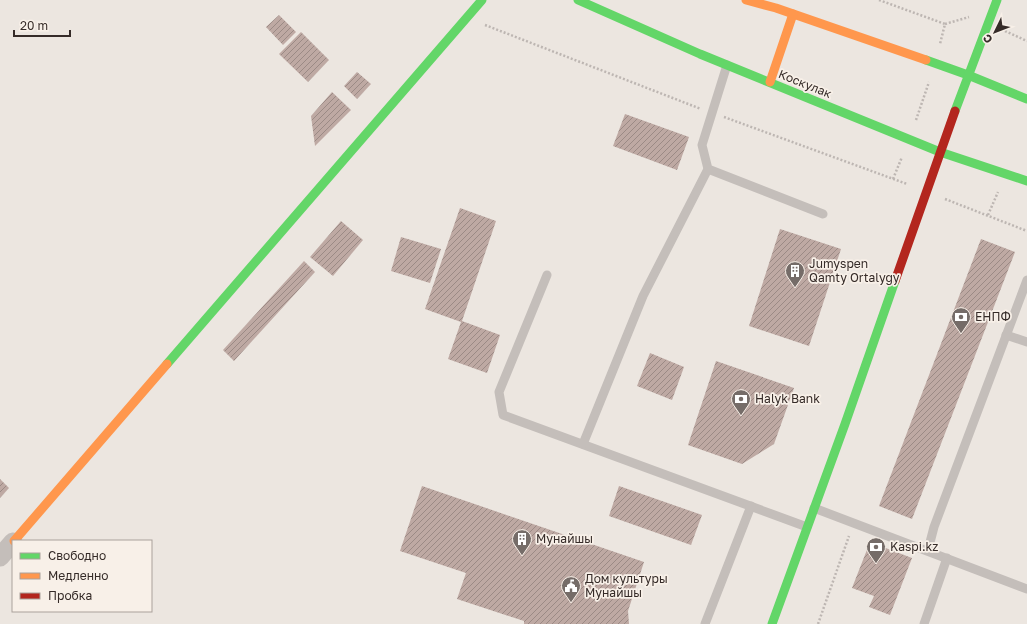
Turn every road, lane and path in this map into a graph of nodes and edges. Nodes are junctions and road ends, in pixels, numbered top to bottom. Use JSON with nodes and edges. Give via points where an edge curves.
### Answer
{"nodes":[{"id":1,"x":482,"y":0,"type":"edge"},
{"id":2,"x":578,"y":0,"type":"edge"},
{"id":3,"x":746,"y":0,"type":"edge"},
{"id":4,"x":997,"y":0,"type":"edge"},
{"id":5,"x":793,"y":14,"type":"junction"},
{"id":6,"x":467,"y":18,"type":"junction"},
{"id":7,"x":727,"y":65,"type":"junction"},
{"id":8,"x":968,"y":75,"type":"junction"},
{"id":9,"x":770,"y":82,"type":"junction"},
{"id":10,"x":1027,"y":99,"type":"edge"},
{"id":11,"x":712,"y":113,"type":"junction"},
{"id":12,"x":940,"y":152,"type":"junction"},
{"id":13,"x":708,"y":169,"type":"junction"},
{"id":14,"x":1005,"y":174,"type":"junction"},
{"id":15,"x":1027,"y":181,"type":"edge"},
{"id":16,"x":926,"y":192,"type":"junction"},
{"id":17,"x":823,"y":214,"type":"dead end"},
{"id":18,"x":988,"y":215,"type":"junction"},
{"id":19,"x":1027,"y":231,"type":"edge"},
{"id":20,"x":547,"y":275,"type":"dead end"},
{"id":21,"x":1027,"y":280,"type":"edge"},
{"id":22,"x":1006,"y":335,"type":"junction"},
{"id":23,"x":1027,"y":342,"type":"edge"},
{"id":24,"x":583,"y":444,"type":"junction"},
{"id":25,"x":751,"y":506,"type":"junction"},
{"id":26,"x":814,"y":508,"type":"junction"},
{"id":27,"x":854,"y":522,"type":"junction"},
{"id":28,"x":807,"y":527,"type":"junction"},
{"id":29,"x":15,"y":540,"type":"edge"},
{"id":30,"x":12,"y":543,"type":"edge"},
{"id":31,"x":928,"y":550,"type":"junction"},
{"id":32,"x":0,"y":557,"type":"edge"},
{"id":33,"x":947,"y":558,"type":"junction"},
{"id":34,"x":1027,"y":588,"type":"edge"},
{"id":35,"x":705,"y":624,"type":"edge"},
{"id":36,"x":772,"y":624,"type":"edge"},
{"id":37,"x":818,"y":624,"type":"edge"},
{"id":38,"x":924,"y":624,"type":"edge"}],
"edges":[{"from":1,"to":6,"type":"street"},
{"from":2,"to":7,"type":"street","name":"Коскулак"},
{"from":3,"to":5,"type":"street"},
{"from":4,"to":8,"type":"street"},
{"from":5,"to":8,"type":"street"},
{"from":5,"to":9,"type":"street"},
{"from":6,"to":11,"type":"path"},
{"from":6,"to":29,"type":"street"},
{"from":7,"to":9,"type":"street","name":"Коскулак"},
{"from":7,"to":11,"type":"lane"},
{"from":8,"to":10,"type":"street"},
{"from":8,"to":12,"type":"street"},
{"from":9,"to":12,"type":"street","name":"Коскулак"},
{"from":11,"to":13,"type":"lane","via":[[702,145]]},
{"from":11,"to":16,"type":"path"},
{"from":12,"to":14,"type":"street","name":"Коскулак"},
{"from":12,"to":16,"type":"street"},
{"from":13,"to":17,"type":"lane"},
{"from":13,"to":24,"type":"lane","via":[[643,296]]},
{"from":14,"to":15,"type":"street","name":"Коскулак"},
{"from":14,"to":18,"type":"path"},
{"from":16,"to":18,"type":"path"},
{"from":16,"to":26,"type":"street"},
{"from":18,"to":19,"type":"path"},
{"from":20,"to":24,"type":"lane","via":[[499,392],[503,415]]},
{"from":21,"to":22,"type":"lane"},
{"from":22,"to":23,"type":"lane"},
{"from":22,"to":31,"type":"lane","via":[[934,527]]},
{"from":24,"to":25,"type":"lane"},
{"from":25,"to":28,"type":"lane"},
{"from":25,"to":35,"type":"lane"},
{"from":26,"to":27,"type":"lane"},
{"from":26,"to":28,"type":"street"},
{"from":27,"to":31,"type":"lane"},
{"from":27,"to":37,"type":"path"},
{"from":28,"to":36,"type":"street"},
{"from":30,"to":32,"type":"street"},
{"from":31,"to":33,"type":"lane"},
{"from":33,"to":34,"type":"lane"},
{"from":33,"to":38,"type":"lane"}]}
